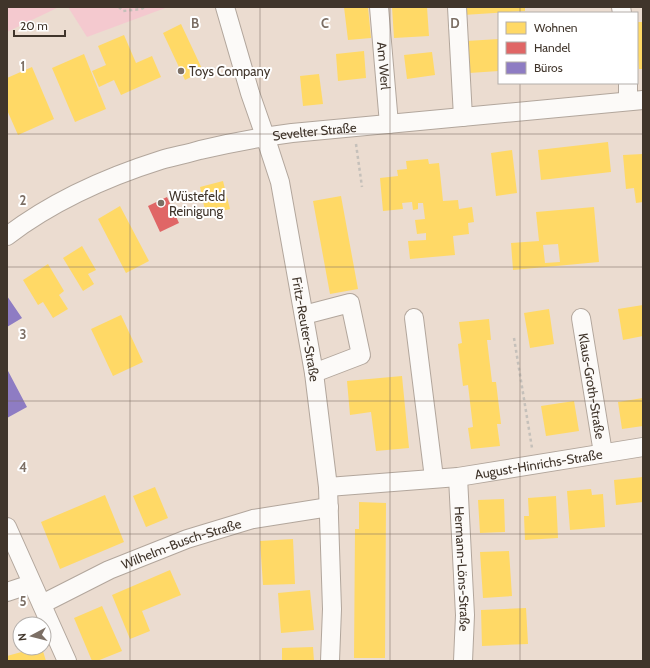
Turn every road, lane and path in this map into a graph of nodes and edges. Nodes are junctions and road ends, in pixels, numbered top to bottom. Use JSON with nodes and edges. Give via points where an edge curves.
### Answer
{"nodes":[{"id":1,"x":119,"y":7,"type":"edge"},
{"id":2,"x":145,"y":7,"type":"edge"},
{"id":3,"x":225,"y":7,"type":"edge"},
{"id":4,"x":379,"y":7,"type":"edge"},
{"id":5,"x":457,"y":7,"type":"edge"},
{"id":6,"x":628,"y":84,"type":"edge"},
{"id":7,"x":636,"y":101,"type":"edge"},
{"id":8,"x":463,"y":116,"type":"junction"},
{"id":9,"x":389,"y":124,"type":"junction"},
{"id":10,"x":353,"y":127,"type":"junction"},
{"id":11,"x":265,"y":136,"type":"junction"},
{"id":12,"x":362,"y":187,"type":"dead end"},
{"id":13,"x":7,"y":236,"type":"edge"},
{"id":14,"x":304,"y":315,"type":"junction"},
{"id":15,"x":414,"y":318,"type":"dead end"},
{"id":16,"x":581,"y":318,"type":"dead end"},
{"id":17,"x":514,"y":338,"type":"dead end"},
{"id":18,"x":314,"y":373,"type":"junction"},
{"id":19,"x":643,"y":447,"type":"edge"},
{"id":20,"x":603,"y":454,"type":"junction"},
{"id":21,"x":535,"y":464,"type":"junction"},
{"id":22,"x":458,"y":477,"type":"junction"},
{"id":23,"x":434,"y":478,"type":"junction"},
{"id":24,"x":328,"y":488,"type":"junction"},
{"id":25,"x":329,"y":507,"type":"junction"},
{"id":26,"x":7,"y":527,"type":"edge"},
{"id":27,"x":32,"y":584,"type":"junction"},
{"id":28,"x":7,"y":592,"type":"edge"},
{"id":29,"x":42,"y":604,"type":"junction"},
{"id":30,"x":67,"y":661,"type":"edge"},
{"id":31,"x":330,"y":661,"type":"edge"},
{"id":32,"x":463,"y":661,"type":"edge"}],
"edges":[{"from":1,"to":2,"type":"path","via":[[122,10]]},
{"from":3,"to":11,"type":"street","name":"Fritz-Reuter-Straße"},
{"from":4,"to":9,"type":"street","name":"Am Werl"},
{"from":5,"to":8,"type":"street"},
{"from":6,"to":7,"type":"street"},
{"from":7,"to":8,"type":"street","name":"Sevelter Straße"},
{"from":8,"to":9,"type":"street","name":"Sevelter Straße"},
{"from":9,"to":10,"type":"street","name":"Sevelter Straße"},
{"from":10,"to":11,"type":"street","name":"Sevelter Straße"},
{"from":10,"to":12,"type":"path"},
{"from":11,"to":13,"type":"street","name":"Sevelter Straße","via":[[162,160],[115,177],[46,209]]},
{"from":11,"to":14,"type":"street","name":"Fritz-Reuter-Straße","via":[[280,182]]},
{"from":14,"to":18,"type":"street","name":"Fritz-Reuter-Straße"},
{"from":14,"to":18,"type":"street","via":[[350,303],[360,355]]},
{"from":15,"to":23,"type":"street"},
{"from":16,"to":20,"type":"street","name":"Klaus-Groth-Straße"},
{"from":17,"to":21,"type":"path"},
{"from":18,"to":24,"type":"street","name":"Fritz-Reuter-Straße"},
{"from":19,"to":20,"type":"street","name":"August-Hinrichs-Straße"},
{"from":20,"to":21,"type":"street","name":"August-Hinrichs-Straße"},
{"from":21,"to":22,"type":"street","name":"August-Hinrichs-Straße"},
{"from":22,"to":23,"type":"street","name":"August-Hinrichs-Straße"},
{"from":22,"to":32,"type":"street","name":"Hermann-Löns-Straße","via":[[465,615]]},
{"from":23,"to":24,"type":"street","name":"August-Hinrichs-Straße"},
{"from":24,"to":25,"type":"street","name":"Fritz-Reuter-Straße"},
{"from":25,"to":29,"type":"street","name":"Wilhelm-Busch-Straße","via":[[253,519],[186,539],[109,570]]},
{"from":25,"to":31,"type":"street","name":"Fritz-Reuter-Straße","via":[[332,609]]},
{"from":26,"to":27,"type":"street"},
{"from":27,"to":28,"type":"street"},
{"from":27,"to":29,"type":"street"},
{"from":29,"to":30,"type":"street"}]}
